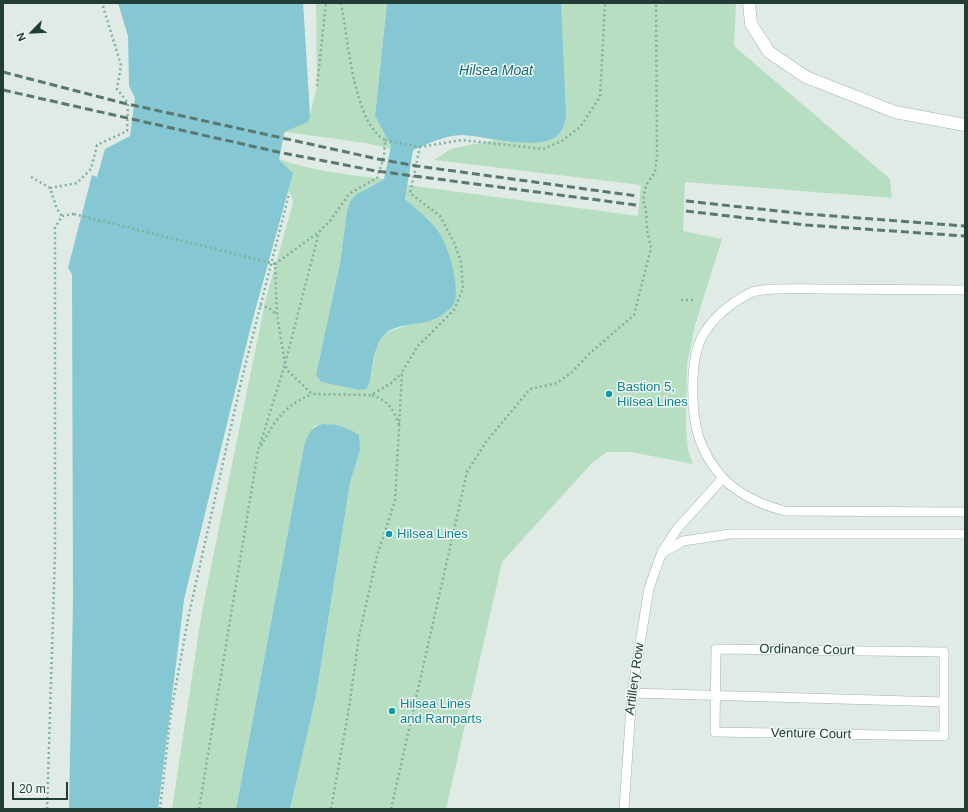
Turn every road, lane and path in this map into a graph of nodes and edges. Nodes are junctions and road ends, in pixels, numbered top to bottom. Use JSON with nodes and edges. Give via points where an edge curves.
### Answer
{"nodes":[{"id":1,"x":102,"y":3,"type":"edge"},
{"id":2,"x":326,"y":3,"type":"edge"},
{"id":3,"x":341,"y":3,"type":"edge"},
{"id":4,"x":605,"y":3,"type":"edge"},
{"id":5,"x":656,"y":3,"type":"edge"},
{"id":6,"x":749,"y":3,"type":"edge"},
{"id":7,"x":317,"y":86,"type":"dead end"},
{"id":8,"x":965,"y":125,"type":"edge"},
{"id":9,"x":385,"y":140,"type":"junction"},
{"id":10,"x":420,"y":147,"type":"junction"},
{"id":11,"x":31,"y":177,"type":"dead end"},
{"id":12,"x":50,"y":188,"type":"junction"},
{"id":13,"x":288,"y":194,"type":"dead end"},
{"id":14,"x":62,"y":216,"type":"junction"},
{"id":15,"x":319,"y":232,"type":"junction"},
{"id":16,"x":275,"y":264,"type":"junction"},
{"id":17,"x":965,"y":290,"type":"edge"},
{"id":18,"x":681,"y":300,"type":"dead end"},
{"id":19,"x":694,"y":300,"type":"dead end"},
{"id":20,"x":260,"y":306,"type":"junction"},
{"id":21,"x":277,"y":315,"type":"junction"},
{"id":22,"x":285,"y":364,"type":"junction"},
{"id":23,"x":402,"y":372,"type":"junction"},
{"id":24,"x":312,"y":394,"type":"junction"},
{"id":25,"x":371,"y":395,"type":"junction"},
{"id":26,"x":401,"y":429,"type":"junction"},
{"id":27,"x":258,"y":451,"type":"junction"},
{"id":28,"x":723,"y":478,"type":"junction"},
{"id":29,"x":965,"y":512,"type":"edge"},
{"id":30,"x":962,"y":534,"type":"dead end"},
{"id":31,"x":662,"y":552,"type":"junction"},
{"id":32,"x":632,"y":693,"type":"junction"},
{"id":33,"x":716,"y":694,"type":"junction"},
{"id":34,"x":944,"y":702,"type":"junction"},
{"id":35,"x":47,"y":809,"type":"edge"},
{"id":36,"x":160,"y":809,"type":"edge"},
{"id":37,"x":199,"y":809,"type":"edge"},
{"id":38,"x":331,"y":809,"type":"edge"},
{"id":39,"x":392,"y":809,"type":"edge"},
{"id":40,"x":624,"y":809,"type":"edge"}],
"edges":[{"from":1,"to":12,"type":"path","via":[[121,65],[117,89],[128,103],[127,131],[97,145],[91,169],[77,183]]},
{"from":2,"to":7,"type":"path"},
{"from":3,"to":9,"type":"path","via":[[349,55],[360,100],[376,134]]},
{"from":4,"to":10,"type":"path","via":[[600,97],[580,127],[560,142],[544,149],[462,140]]},
{"from":5,"to":39,"type":"path","via":[[657,156],[655,172],[646,185],[642,200],[646,210],[651,248],[634,316],[557,383],[530,389],[486,442],[467,472]]},
{"from":6,"to":8,"type":"street","via":[[751,24],[769,52],[806,77],[896,112]]},
{"from":9,"to":10,"type":"path"},
{"from":9,"to":15,"type":"path","via":[[384,157],[377,178],[349,194]]},
{"from":10,"to":23,"type":"path","via":[[410,193],[440,216],[451,235],[461,262],[463,288],[454,310],[418,346]]},
{"from":11,"to":12,"type":"path"},
{"from":12,"to":14,"type":"path"},
{"from":13,"to":20,"type":"path"},
{"from":14,"to":16,"type":"path","bridge":true,"via":[[74,214]]},
{"from":14,"to":35,"type":"path","via":[[56,228],[54,554]]},
{"from":15,"to":16,"type":"path"},
{"from":15,"to":22,"type":"path"},
{"from":16,"to":21,"type":"path"},
{"from":17,"to":28,"type":"lane","via":[[790,289],[752,292],[722,311],[703,335],[694,364],[693,410],[699,439],[712,465]]},
{"from":18,"to":19,"type":"path"},
{"from":20,"to":21,"type":"path","via":[[269,308]]},
{"from":20,"to":36,"type":"path","via":[[189,614],[171,712]]},
{"from":21,"to":22,"type":"path"},
{"from":22,"to":24,"type":"path","via":[[287,370]]},
{"from":22,"to":27,"type":"path"},
{"from":23,"to":25,"type":"path","via":[[390,384]]},
{"from":23,"to":26,"type":"path"},
{"from":24,"to":25,"type":"path"},
{"from":24,"to":27,"type":"path","via":[[297,400],[282,412]]},
{"from":25,"to":26,"type":"path","via":[[385,400]]},
{"from":26,"to":38,"type":"path","via":[[396,501],[377,556],[359,636]]},
{"from":27,"to":37,"type":"path"},
{"from":28,"to":29,"type":"lane","via":[[744,495],[766,506],[785,511]]},
{"from":28,"to":31,"type":"lane","name":"Artillery Row","via":[[676,529]]},
{"from":30,"to":31,"type":"lane","via":[[730,534],[683,541]]},
{"from":31,"to":32,"type":"lane","name":"Artillery Row","via":[[649,588]]},
{"from":32,"to":33,"type":"lane"},
{"from":32,"to":40,"type":"lane","name":"Artillery Row"},
{"from":33,"to":34,"type":"lane"},
{"from":33,"to":34,"type":"lane","name":"Venture Court","via":[[715,732],[944,736]]},
{"from":33,"to":34,"type":"lane","name":"Ordinance Court","via":[[716,648],[944,652]]}]}
